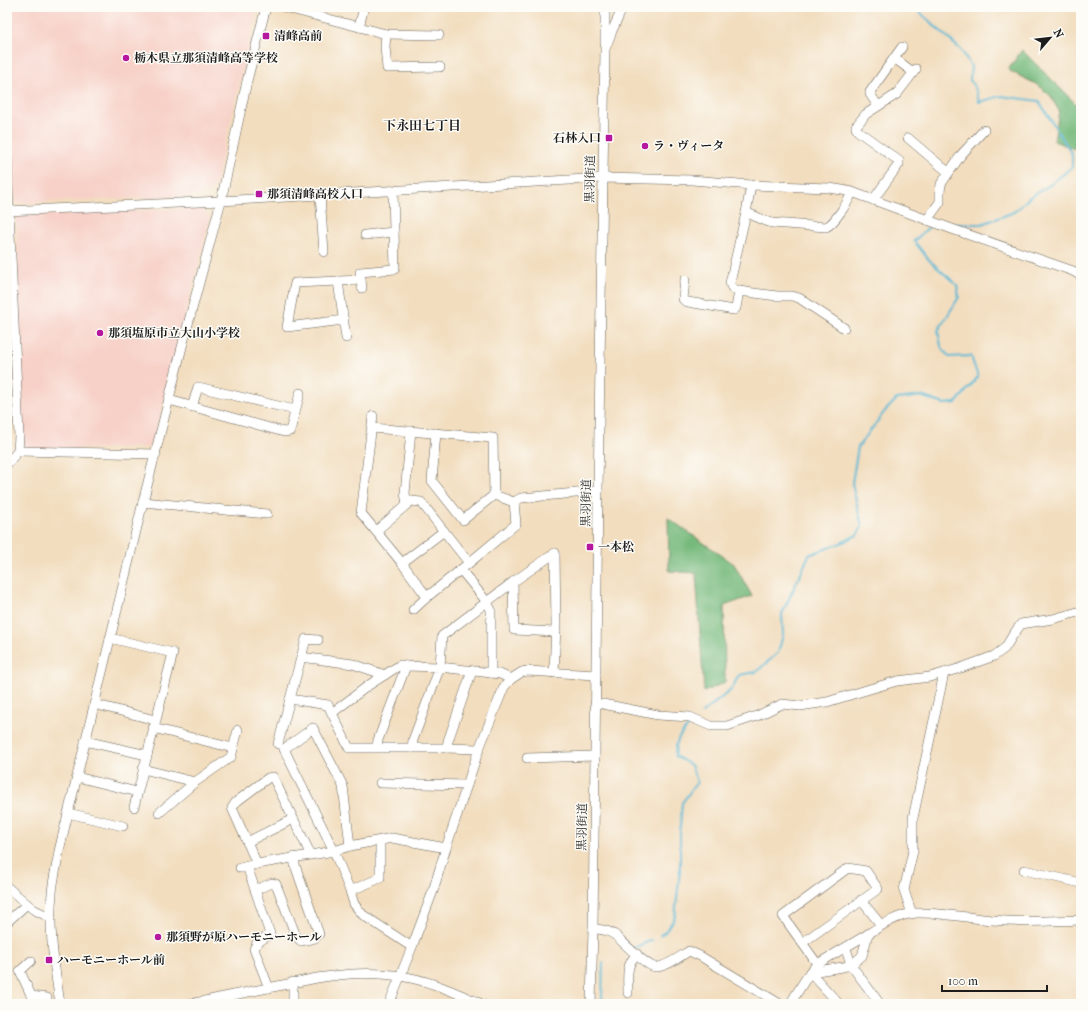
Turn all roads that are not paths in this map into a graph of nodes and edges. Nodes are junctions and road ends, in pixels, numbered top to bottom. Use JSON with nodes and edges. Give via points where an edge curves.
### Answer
{"nodes":[{"id":1,"x":266,"y":7,"type":"edge"},
{"id":2,"x":283,"y":7,"type":"edge"},
{"id":3,"x":364,"y":7,"type":"edge"},
{"id":4,"x":605,"y":7,"type":"edge"},
{"id":5,"x":623,"y":7,"type":"edge"},
{"id":6,"x":310,"y":11,"type":"edge"},
{"id":7,"x":359,"y":28,"type":"junction"},
{"id":8,"x":386,"y":34,"type":"junction"},
{"id":9,"x":439,"y":36,"type":"dead end"},
{"id":10,"x":902,"y":48,"type":"dead end"},
{"id":11,"x":605,"y":49,"type":"junction"},
{"id":12,"x":894,"y":58,"type":"junction"},
{"id":13,"x":440,"y":67,"type":"dead end"},
{"id":14,"x":878,"y":106,"type":"junction"},
{"id":15,"x":984,"y":130,"type":"dead end"},
{"id":16,"x":908,"y":138,"type":"dead end"},
{"id":17,"x":7,"y":155,"type":"edge"},
{"id":18,"x":948,"y":172,"type":"junction"},
{"id":19,"x":602,"y":178,"type":"junction"},
{"id":20,"x":751,"y":185,"type":"junction"},
{"id":21,"x":393,"y":191,"type":"junction"},
{"id":22,"x":852,"y":192,"type":"junction"},
{"id":23,"x":320,"y":195,"type":"junction"},
{"id":24,"x":873,"y":200,"type":"junction"},
{"id":25,"x":220,"y":201,"type":"junction"},
{"id":26,"x":8,"y":211,"type":"edge"},
{"id":27,"x":746,"y":213,"type":"junction"},
{"id":28,"x":927,"y":220,"type":"junction"},
{"id":29,"x":394,"y":232,"type":"junction"},
{"id":30,"x":365,"y":235,"type":"dead end"},
{"id":31,"x":324,"y":252,"type":"dead end"},
{"id":32,"x":1081,"y":276,"type":"edge"},
{"id":33,"x":685,"y":280,"type":"dead end"},
{"id":34,"x":338,"y":281,"type":"junction"},
{"id":35,"x":739,"y":291,"type":"junction"},
{"id":36,"x":344,"y":320,"type":"junction"},
{"id":37,"x":844,"y":328,"type":"dead end"},
{"id":38,"x":346,"y":338,"type":"dead end"},
{"id":39,"x":300,"y":393,"type":"dead end"},
{"id":40,"x":169,"y":400,"type":"junction"},
{"id":41,"x":192,"y":407,"type":"junction"},
{"id":42,"x":295,"y":410,"type":"junction"},
{"id":43,"x":372,"y":416,"type":"dead end"},
{"id":44,"x":372,"y":428,"type":"junction"},
{"id":45,"x":411,"y":431,"type":"junction"},
{"id":46,"x":436,"y":433,"type":"junction"},
{"id":47,"x":18,"y":451,"type":"junction"},
{"id":48,"x":156,"y":454,"type":"junction"},
{"id":49,"x":7,"y":464,"type":"edge"},
{"id":50,"x":598,"y":491,"type":"junction"},
{"id":51,"x":494,"y":495,"type":"junction"},
{"id":52,"x":143,"y":502,"type":"junction"},
{"id":53,"x":514,"y":502,"type":"junction"},
{"id":54,"x":407,"y":504,"type":"junction"},
{"id":55,"x":267,"y":514,"type":"dead end"},
{"id":56,"x":376,"y":531,"type":"junction"},
{"id":57,"x":444,"y":531,"type":"junction"},
{"id":58,"x":402,"y":563,"type":"junction"},
{"id":59,"x":469,"y":563,"type":"junction"},
{"id":60,"x":460,"y":570,"type":"junction"},
{"id":61,"x":513,"y":582,"type":"junction"},
{"id":62,"x":427,"y":596,"type":"junction"},
{"id":63,"x":487,"y":602,"type":"junction"},
{"id":64,"x":413,"y":610,"type":"dead end"},
{"id":65,"x":1081,"y":611,"type":"edge"},
{"id":66,"x":556,"y":632,"type":"junction"},
{"id":67,"x":110,"y":638,"type":"junction"},
{"id":68,"x":318,"y":640,"type":"dead end"},
{"id":69,"x":301,"y":657,"type":"junction"},
{"id":70,"x":406,"y":666,"type":"junction"},
{"id":71,"x":440,"y":667,"type":"junction"},
{"id":72,"x":472,"y":671,"type":"junction"},
{"id":73,"x":491,"y":673,"type":"junction"},
{"id":74,"x":554,"y":673,"type":"junction"},
{"id":75,"x":944,"y":673,"type":"junction"},
{"id":76,"x":385,"y":675,"type":"junction"},
{"id":77,"x":596,"y":676,"type":"junction"},
{"id":78,"x":511,"y":679,"type":"junction"},
{"id":79,"x":290,"y":699,"type":"junction"},
{"id":80,"x":94,"y":704,"type":"junction"},
{"id":81,"x":595,"y":704,"type":"junction"},
{"id":82,"x":332,"y":713,"type":"junction"},
{"id":83,"x":154,"y":724,"type":"junction"},
{"id":84,"x":238,"y":730,"type":"dead end"},
{"id":85,"x":85,"y":742,"type":"junction"},
{"id":86,"x":278,"y":744,"type":"dead end"},
{"id":87,"x":234,"y":748,"type":"junction"},
{"id":88,"x":377,"y":748,"type":"junction"},
{"id":89,"x":412,"y":748,"type":"junction"},
{"id":90,"x":447,"y":748,"type":"junction"},
{"id":91,"x":479,"y":749,"type":"junction"},
{"id":92,"x":147,"y":755,"type":"junction"},
{"id":93,"x":595,"y":756,"type":"junction"},
{"id":94,"x":527,"y":758,"type":"dead end"},
{"id":95,"x":143,"y":769,"type":"junction"},
{"id":96,"x":77,"y":777,"type":"junction"},
{"id":97,"x":196,"y":782,"type":"junction"},
{"id":98,"x":380,"y":783,"type":"dead end"},
{"id":99,"x":467,"y":785,"type":"junction"},
{"id":100,"x":137,"y":792,"type":"junction"},
{"id":101,"x":134,"y":807,"type":"dead end"},
{"id":102,"x":68,"y":813,"type":"junction"},
{"id":103,"x":160,"y":813,"type":"dead end"},
{"id":104,"x":293,"y":819,"type":"junction"},
{"id":105,"x":123,"y":826,"type":"dead end"},
{"id":106,"x":380,"y":841,"type":"junction"},
{"id":107,"x":247,"y":842,"type":"junction"},
{"id":108,"x":350,"y":846,"type":"junction"},
{"id":109,"x":446,"y":848,"type":"junction"},
{"id":110,"x":334,"y":851,"type":"junction"},
{"id":111,"x":309,"y":855,"type":"junction"},
{"id":112,"x":294,"y":858,"type":"junction"},
{"id":113,"x":257,"y":864,"type":"junction"},
{"id":114,"x":1024,"y":870,"type":"dead end"},
{"id":115,"x":1081,"y":884,"type":"edge"},
{"id":116,"x":7,"y":887,"type":"edge"},
{"id":117,"x":255,"y":890,"type":"junction"},
{"id":118,"x":350,"y":891,"type":"junction"},
{"id":119,"x":861,"y":900,"type":"junction"},
{"id":120,"x":27,"y":904,"type":"junction"},
{"id":121,"x":912,"y":914,"type":"junction"},
{"id":122,"x":51,"y":918,"type":"junction"},
{"id":123,"x":1081,"y":920,"type":"edge"},
{"id":124,"x":7,"y":922,"type":"edge"},
{"id":125,"x":881,"y":926,"type":"junction"},
{"id":126,"x":593,"y":929,"type":"junction"},
{"id":127,"x":868,"y":934,"type":"junction"},
{"id":128,"x":802,"y":943,"type":"junction"},
{"id":129,"x":412,"y":947,"type":"junction"},
{"id":130,"x":846,"y":948,"type":"junction"},
{"id":131,"x":637,"y":954,"type":"junction"},
{"id":132,"x":31,"y":961,"type":"dead end"},
{"id":133,"x":818,"y":965,"type":"junction"},
{"id":134,"x":850,"y":965,"type":"junction"},
{"id":135,"x":810,"y":972,"type":"junction"},
{"id":136,"x":401,"y":976,"type":"junction"},
{"id":137,"x":293,"y":982,"type":"junction"},
{"id":138,"x":269,"y":988,"type":"junction"},
{"id":139,"x":628,"y":993,"type":"dead end"},
{"id":140,"x":47,"y":998,"type":"dead end"},
{"id":141,"x":33,"y":1000,"type":"edge"},
{"id":142,"x":60,"y":1004,"type":"edge"},
{"id":143,"x":190,"y":1004,"type":"edge"},
{"id":144,"x":294,"y":1004,"type":"edge"},
{"id":145,"x":389,"y":1004,"type":"edge"},
{"id":146,"x":482,"y":1004,"type":"edge"},
{"id":147,"x":591,"y":1004,"type":"edge"},
{"id":148,"x":780,"y":1004,"type":"edge"},
{"id":149,"x":790,"y":1004,"type":"edge"},
{"id":150,"x":839,"y":1004,"type":"edge"},
{"id":151,"x":880,"y":1004,"type":"edge"}],
"edges":[{"from":1,"to":25,"type":"street"},
{"from":2,"to":6,"type":"street"},
{"from":3,"to":7,"type":"street"},
{"from":4,"to":11,"type":"street"},
{"from":5,"to":11,"type":"street","name":"黒羽街道"},
{"from":6,"to":7,"type":"street"},
{"from":7,"to":8,"type":"street"},
{"from":8,"to":9,"type":"street"},
{"from":8,"to":13,"type":"street","via":[[387,68]]},
{"from":10,"to":12,"type":"street"},
{"from":11,"to":19,"type":"street","name":"黒羽街道"},
{"from":12,"to":14,"type":"street","via":[[870,92]]},
{"from":12,"to":14,"type":"street","via":[[914,70],[897,94]]},
{"from":14,"to":24,"type":"street","via":[[866,114],[856,128],[897,159],[899,164]]},
{"from":15,"to":18,"type":"street"},
{"from":16,"to":18,"type":"street"},
{"from":17,"to":26,"type":"street"},
{"from":18,"to":28,"type":"street","via":[[941,184],[940,202]]},
{"from":19,"to":20,"type":"street","via":[[692,180]]},
{"from":19,"to":21,"type":"street"},
{"from":19,"to":50,"type":"street","name":"黒羽街道"},
{"from":20,"to":22,"type":"street","via":[[829,188]]},
{"from":20,"to":27,"type":"street"},
{"from":21,"to":23,"type":"street"},
{"from":21,"to":29,"type":"street"},
{"from":22,"to":24,"type":"street"},
{"from":22,"to":27,"type":"street","via":[[831,225],[826,227],[772,223]]},
{"from":23,"to":25,"type":"street"},
{"from":23,"to":31,"type":"street"},
{"from":24,"to":28,"type":"street"},
{"from":25,"to":26,"type":"street"},
{"from":25,"to":40,"type":"street"},
{"from":26,"to":47,"type":"street"},
{"from":27,"to":35,"type":"street","via":[[730,283],[733,289]]},
{"from":28,"to":32,"type":"street"},
{"from":29,"to":30,"type":"street"},
{"from":29,"to":34,"type":"street","via":[[395,269],[360,272],[361,284]]},
{"from":33,"to":35,"type":"street","via":[[683,299],[688,302],[734,310]]},
{"from":34,"to":36,"type":"street"},
{"from":34,"to":36,"type":"street","via":[[295,284],[287,327]]},
{"from":35,"to":37,"type":"street","via":[[799,298]]},
{"from":36,"to":38,"type":"street"},
{"from":39,"to":42,"type":"street"},
{"from":40,"to":41,"type":"street"},
{"from":40,"to":48,"type":"street"},
{"from":41,"to":42,"type":"street","via":[[198,387]]},
{"from":41,"to":42,"type":"street","via":[[284,432],[290,430]]},
{"from":43,"to":44,"type":"street"},
{"from":44,"to":45,"type":"street"},
{"from":44,"to":56,"type":"street","via":[[361,513]]},
{"from":45,"to":46,"type":"street"},
{"from":45,"to":54,"type":"street","via":[[405,493]]},
{"from":46,"to":51,"type":"street","via":[[494,438]]},
{"from":46,"to":51,"type":"street","via":[[432,481],[463,520]]},
{"from":47,"to":48,"type":"street"},
{"from":47,"to":49,"type":"street"},
{"from":48,"to":52,"type":"street"},
{"from":50,"to":53,"type":"street","via":[[521,498]]},
{"from":50,"to":77,"type":"street","name":"黒羽街道"},
{"from":51,"to":53,"type":"street"},
{"from":52,"to":55,"type":"street"},
{"from":52,"to":67,"type":"street"},
{"from":53,"to":59,"type":"street","via":[[516,524]]},
{"from":54,"to":56,"type":"street"},
{"from":54,"to":57,"type":"street","via":[[411,501],[421,502]]},
{"from":56,"to":58,"type":"street"},
{"from":57,"to":58,"type":"street"},
{"from":57,"to":59,"type":"street"},
{"from":58,"to":62,"type":"street"},
{"from":59,"to":60,"type":"street"},
{"from":60,"to":62,"type":"street"},
{"from":60,"to":63,"type":"street"},
{"from":61,"to":63,"type":"street"},
{"from":61,"to":66,"type":"street","via":[[514,630]]},
{"from":61,"to":66,"type":"street","via":[[555,553]]},
{"from":62,"to":64,"type":"street"},
{"from":63,"to":71,"type":"street","via":[[442,636]]},
{"from":63,"to":73,"type":"street","via":[[491,610]]},
{"from":65,"to":75,"type":"street","via":[[1022,624],[1005,648],[994,656]]},
{"from":66,"to":74,"type":"street"},
{"from":67,"to":80,"type":"street"},
{"from":67,"to":83,"type":"street","via":[[172,653]]},
{"from":68,"to":69,"type":"street","via":[[306,639]]},
{"from":69,"to":76,"type":"street","via":[[353,664]]},
{"from":69,"to":79,"type":"street"},
{"from":70,"to":71,"type":"street"},
{"from":70,"to":76,"type":"street","via":[[400,665]]},
{"from":70,"to":88,"type":"street"},
{"from":71,"to":72,"type":"street"},
{"from":71,"to":89,"type":"street"},
{"from":72,"to":73,"type":"street"},
{"from":72,"to":90,"type":"street"},
{"from":73,"to":78,"type":"street"},
{"from":74,"to":77,"type":"street"},
{"from":74,"to":78,"type":"street","via":[[527,671]]},
{"from":75,"to":81,"type":"street","via":[[897,681],[827,702],[800,706],[782,704],[727,726],[711,726],[690,717],[658,715]]},
{"from":75,"to":121,"type":"street","via":[[913,818],[913,851],[904,890]]},
{"from":76,"to":82,"type":"street"},
{"from":77,"to":81,"type":"street","name":"黒羽街道"},
{"from":78,"to":91,"type":"street","via":[[504,687]]},
{"from":79,"to":82,"type":"street","via":[[328,705]]},
{"from":79,"to":86,"type":"street"},
{"from":80,"to":83,"type":"street"},
{"from":80,"to":85,"type":"street"},
{"from":81,"to":93,"type":"street","name":"黒羽街道"},
{"from":82,"to":88,"type":"street","via":[[349,748]]},
{"from":83,"to":87,"type":"street"},
{"from":83,"to":92,"type":"street"},
{"from":84,"to":87,"type":"street"},
{"from":85,"to":92,"type":"street"},
{"from":85,"to":96,"type":"street"},
{"from":87,"to":97,"type":"street","via":[[231,757]]},
{"from":88,"to":89,"type":"street"},
{"from":89,"to":90,"type":"street"},
{"from":90,"to":91,"type":"street"},
{"from":91,"to":99,"type":"street"},
{"from":92,"to":95,"type":"street"},
{"from":93,"to":94,"type":"street"},
{"from":93,"to":126,"type":"street","name":"黒羽街道"},
{"from":95,"to":97,"type":"street"},
{"from":95,"to":100,"type":"street"},
{"from":96,"to":100,"type":"street"},
{"from":96,"to":102,"type":"street"},
{"from":97,"to":103,"type":"street"},
{"from":98,"to":99,"type":"street"},
{"from":99,"to":109,"type":"street"},
{"from":100,"to":101,"type":"street"},
{"from":102,"to":105,"type":"street"},
{"from":102,"to":122,"type":"street","via":[[52,894]]},
{"from":104,"to":107,"type":"street"},
{"from":104,"to":107,"type":"street","via":[[274,777],[268,778],[236,802],[232,808]]},
{"from":104,"to":111,"type":"street"},
{"from":106,"to":108,"type":"street"},
{"from":106,"to":109,"type":"street","via":[[392,838]]},
{"from":106,"to":118,"type":"street","via":[[380,878]]},
{"from":107,"to":113,"type":"street"},
{"from":108,"to":110,"type":"street"},
{"from":108,"to":110,"type":"street","via":[[343,786],[313,728],[284,750]]},
{"from":109,"to":129,"type":"street"},
{"from":110,"to":111,"type":"street"},
{"from":110,"to":118,"type":"street"},
{"from":111,"to":112,"type":"street"},
{"from":112,"to":113,"type":"street"},
{"from":112,"to":117,"type":"street","via":[[319,934],[315,938],[301,940],[296,936],[276,884],[272,883]]},
{"from":113,"to":117,"type":"street","via":[[243,867]]},
{"from":114,"to":115,"type":"street"},
{"from":116,"to":120,"type":"street"},
{"from":117,"to":138,"type":"street","via":[[270,934],[257,943],[254,949]]},
{"from":118,"to":129,"type":"street","via":[[354,904],[363,915]]},
{"from":119,"to":125,"type":"street"},
{"from":119,"to":128,"type":"street"},
{"from":119,"to":128,"type":"street","via":[[878,888],[866,871],[848,868],[782,916]]},
{"from":120,"to":122,"type":"street"},
{"from":120,"to":124,"type":"street"},
{"from":121,"to":123,"type":"street","via":[[1036,922]]},
{"from":121,"to":125,"type":"street"},
{"from":122,"to":142,"type":"street"},
{"from":125,"to":127,"type":"street"},
{"from":126,"to":131,"type":"street","via":[[610,931]]},
{"from":126,"to":147,"type":"street","name":"黒羽街道"},
{"from":127,"to":130,"type":"street"},
{"from":127,"to":134,"type":"street","via":[[862,956]]},
{"from":128,"to":133,"type":"street"},
{"from":129,"to":136,"type":"street"},
{"from":130,"to":133,"type":"street"},
{"from":130,"to":134,"type":"street"},
{"from":131,"to":139,"type":"street","via":[[629,965]]},
{"from":131,"to":148,"type":"street","via":[[656,967],[665,965],[689,951]]},
{"from":132,"to":141,"type":"street","via":[[20,971]]},
{"from":133,"to":135,"type":"street"},
{"from":134,"to":135,"type":"street"},
{"from":134,"to":151,"type":"street"},
{"from":135,"to":149,"type":"street"},
{"from":135,"to":150,"type":"street"},
{"from":136,"to":137,"type":"street","via":[[357,973]]},
{"from":136,"to":145,"type":"street"},
{"from":136,"to":146,"type":"street","via":[[432,984]]},
{"from":137,"to":138,"type":"street"},
{"from":137,"to":144,"type":"street"},
{"from":138,"to":143,"type":"street"},
{"from":140,"to":141,"type":"street"}]}
